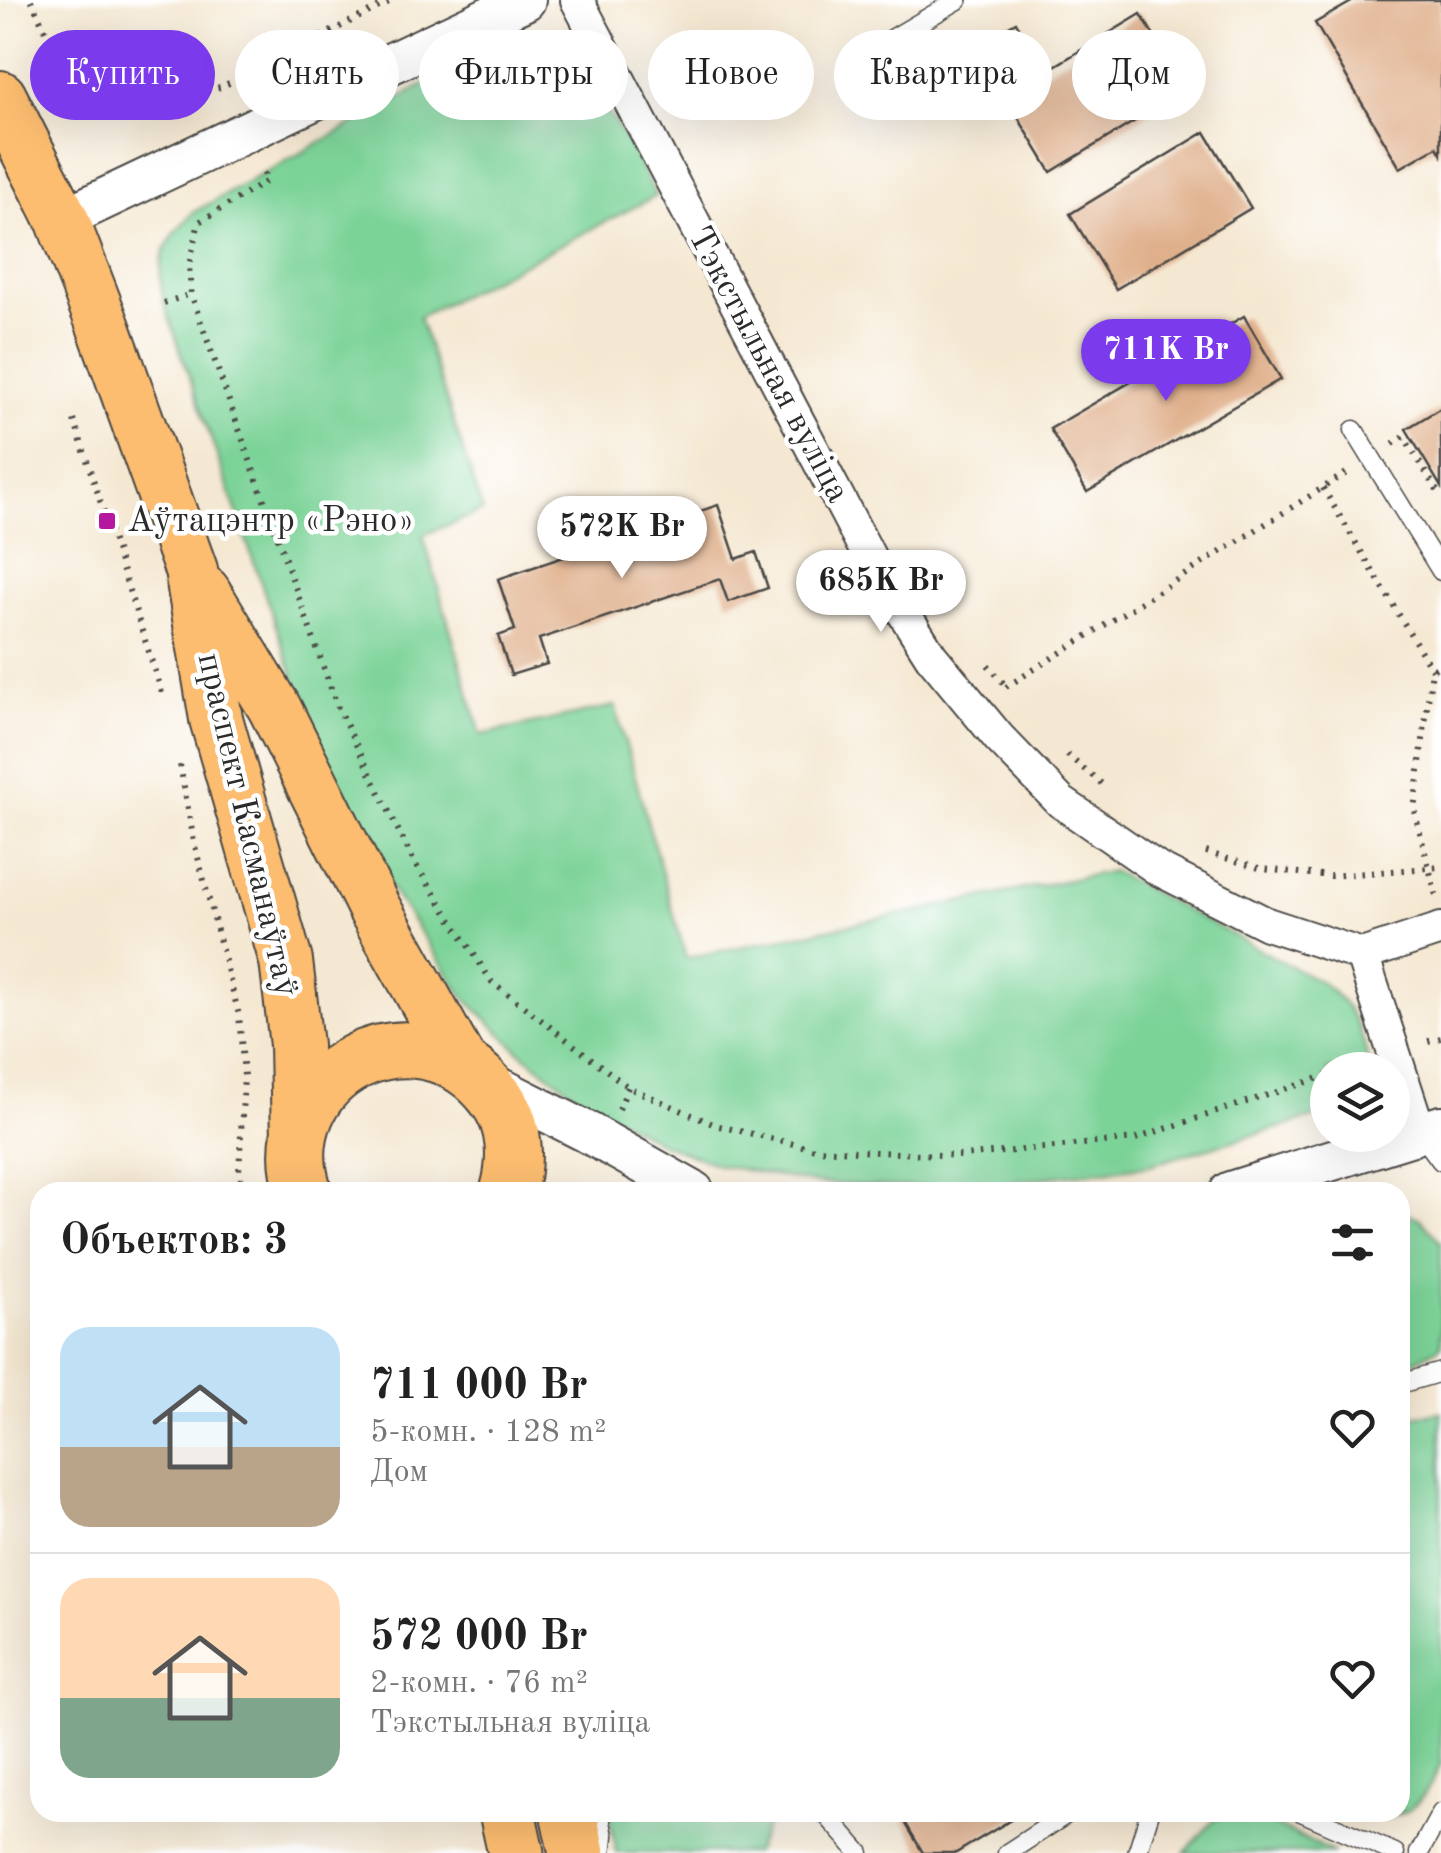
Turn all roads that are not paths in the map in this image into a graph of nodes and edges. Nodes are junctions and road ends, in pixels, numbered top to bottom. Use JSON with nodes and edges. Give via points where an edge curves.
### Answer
{"nodes":[{"id":1,"x":525,"y":0,"type":"edge"},
{"id":2,"x":577,"y":0,"type":"edge"},
{"id":3,"x":958,"y":0,"type":"edge"},
{"id":4,"x":907,"y":30,"type":"edge"},
{"id":5,"x":0,"y":96,"type":"edge"},
{"id":6,"x":62,"y":219,"type":"junction"},
{"id":7,"x":1354,"y":430,"type":"dead end"},
{"id":8,"x":191,"y":570,"type":"junction"},
{"id":9,"x":1441,"y":571,"type":"edge"},
{"id":10,"x":1441,"y":930,"type":"edge"},
{"id":11,"x":1362,"y":955,"type":"junction"},
{"id":12,"x":471,"y":1071,"type":"junction"},
{"id":13,"x":1434,"y":1140,"type":"edge"},
{"id":14,"x":301,"y":1167,"type":"edge"},
{"id":15,"x":511,"y":1182,"type":"edge"},
{"id":16,"x":676,"y":1182,"type":"edge"},
{"id":17,"x":1269,"y":1182,"type":"edge"},
{"id":18,"x":1441,"y":1372,"type":"edge"},
{"id":19,"x":1410,"y":1381,"type":"edge"},
{"id":20,"x":1441,"y":1813,"type":"edge"},
{"id":21,"x":510,"y":1822,"type":"edge"},
{"id":22,"x":570,"y":1822,"type":"edge"},
{"id":23,"x":601,"y":1822,"type":"edge"},
{"id":24,"x":833,"y":1822,"type":"edge"},
{"id":25,"x":1052,"y":1822,"type":"edge"},
{"id":26,"x":1147,"y":1822,"type":"edge"},
{"id":27,"x":1324,"y":1822,"type":"edge"},
{"id":28,"x":516,"y":1853,"type":"edge"},
{"id":29,"x":577,"y":1853,"type":"edge"},
{"id":30,"x":602,"y":1853,"type":"edge"},
{"id":31,"x":860,"y":1853,"type":"edge"},
{"id":32,"x":1007,"y":1853,"type":"edge"},
{"id":33,"x":1137,"y":1853,"type":"edge"},
{"id":34,"x":1395,"y":1853,"type":"edge"},
{"id":35,"x":1419,"y":1853,"type":"edge"}],
"edges":[{"from":1,"to":6,"type":"street"},
{"from":2,"to":11,"type":"street","name":"Тэкстыльная вуліца","via":[[874,566],[931,656],[1061,802],[1158,869],[1267,924]]},
{"from":3,"to":4,"type":"lane"},
{"from":5,"to":6,"type":"main road","name":"праспект Касманаўтаў"},
{"from":6,"to":8,"type":"main road","name":"праспект Касманаўтаў"},
{"from":7,"to":9,"type":"lane"},
{"from":8,"to":12,"type":"main road","name":"праспект Касманаўтаў","via":[[274,706],[374,908]]},
{"from":8,"to":14,"type":"main road","name":"праспект Касманаўтаў","via":[[216,719],[286,961]]},
{"from":10,"to":11,"type":"street"},
{"from":11,"to":13,"type":"street"},
{"from":12,"to":14,"type":"highway","name":"праспект Касманаўтаў","via":[[422,1050],[388,1050],[355,1061],[308,1109]]},
{"from":12,"to":15,"type":"highway","name":"праспект Касманаўтаў","via":[[502,1107],[514,1139]]},
{"from":12,"to":16,"type":"street"},
{"from":13,"to":17,"type":"street"},
{"from":18,"to":19,"type":"lane"},
{"from":20,"to":35,"type":"lane"},
{"from":21,"to":28,"type":"highway"},
{"from":22,"to":29,"type":"highway"},
{"from":23,"to":30,"type":"lane"},
{"from":24,"to":31,"type":"lane"},
{"from":25,"to":32,"type":"lane"},
{"from":26,"to":33,"type":"lane"},
{"from":27,"to":34,"type":"lane"}]}
